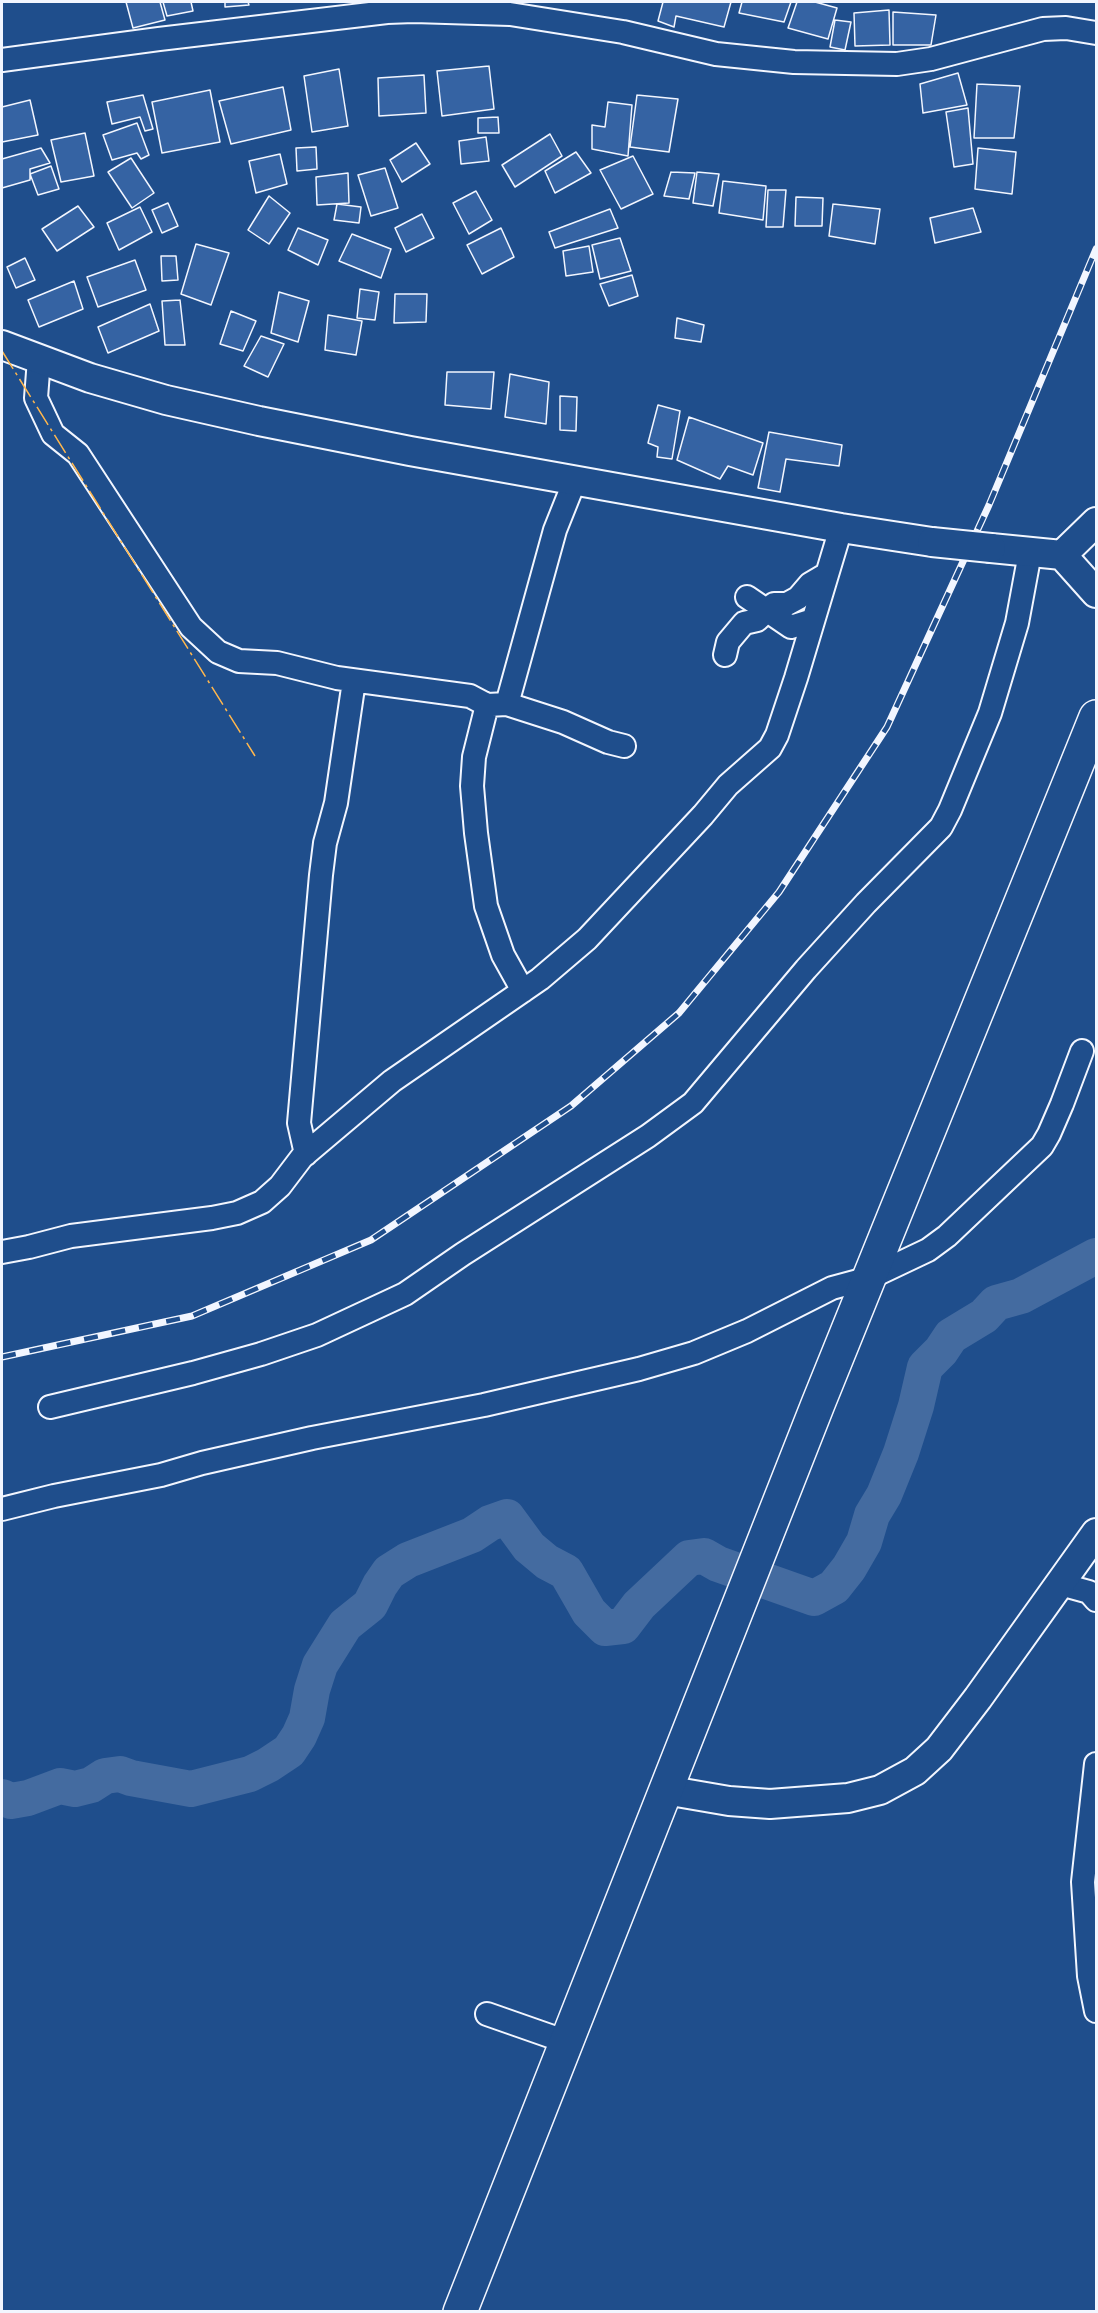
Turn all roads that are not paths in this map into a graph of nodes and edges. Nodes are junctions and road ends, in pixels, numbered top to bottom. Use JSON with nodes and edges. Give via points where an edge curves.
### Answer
{"nodes":[{"id":1,"x":1096,"y":33,"type":"edge"},
{"id":2,"x":2,"y":60,"type":"edge"},
{"id":3,"x":2,"y":345,"type":"edge"},
{"id":4,"x":39,"y":359,"type":"junction"},
{"id":5,"x":575,"y":480,"type":"junction"},
{"id":6,"x":1096,"y":522,"type":"edge"},
{"id":7,"x":840,"y":528,"type":"junction"},
{"id":8,"x":1030,"y":553,"type":"junction"},
{"id":9,"x":1062,"y":555,"type":"junction"},
{"id":10,"x":827,"y":574,"type":"junction"},
{"id":11,"x":1096,"y":593,"type":"edge"},
{"id":12,"x":747,"y":597,"type":"dead end"},
{"id":13,"x":767,"y":612,"type":"junction"},
{"id":14,"x":813,"y":620,"type":"junction"},
{"id":15,"x":725,"y":655,"type":"dead end"},
{"id":16,"x":354,"y":681,"type":"junction"},
{"id":17,"x":497,"y":705,"type":"junction"},
{"id":18,"x":1096,"y":717,"type":"edge"},
{"id":19,"x":624,"y":746,"type":"dead end"},
{"id":20,"x":523,"y":991,"type":"junction"},
{"id":21,"x":1082,"y":1051,"type":"dead end"},
{"id":22,"x":306,"y":1154,"type":"junction"},
{"id":23,"x":2,"y":1252,"type":"edge"},
{"id":24,"x":869,"y":1278,"type":"junction"},
{"id":25,"x":50,"y":1407,"type":"dead end"},
{"id":26,"x":2,"y":1509,"type":"edge"},
{"id":27,"x":1096,"y":1533,"type":"edge"},
{"id":28,"x":1060,"y":1584,"type":"junction"},
{"id":29,"x":1096,"y":1600,"type":"edge"},
{"id":30,"x":1096,"y":1764,"type":"edge"},
{"id":31,"x":665,"y":1790,"type":"junction"},
{"id":32,"x":1096,"y":2011,"type":"edge"},
{"id":33,"x":487,"y":2014,"type":"dead end"},
{"id":34,"x":567,"y":2042,"type":"junction"},
{"id":35,"x":460,"y":2312,"type":"edge"}],
"edges":[{"from":1,"to":2,"type":"street","via":[[1043,28],[931,59],[890,64],[794,62],[716,54],[623,32],[510,14],[414,11]]},
{"from":3,"to":4,"type":"main road"},
{"from":4,"to":5,"type":"main road","via":[[90,378],[187,404],[389,447]]},
{"from":4,"to":16,"type":"street","via":[[36,398],[53,434],[78,454],[191,627],[218,652],[239,661],[277,663]]},
{"from":5,"to":7,"type":"main road"},
{"from":5,"to":17,"type":"street"},
{"from":6,"to":9,"type":"main road"},
{"from":7,"to":8,"type":"main road","bridge":true},
{"from":7,"to":10,"type":"street"},
{"from":8,"to":9,"type":"main road"},
{"from":8,"to":25,"type":"street","via":[[1017,623],[990,712],[941,827],[806,969],[693,1103],[405,1293],[317,1335],[194,1373]]},
{"from":9,"to":11,"type":"main road"},
{"from":10,"to":13,"type":"street","via":[[810,584],[798,598],[787,604],[774,604]]},
{"from":10,"to":14,"type":"street"},
{"from":12,"to":13,"type":"street"},
{"from":13,"to":14,"type":"street","via":[[791,627]]},
{"from":13,"to":15,"type":"street","via":[[744,623],[728,642]]},
{"from":14,"to":20,"type":"street","via":[[770,748],[728,785],[587,939]]},
{"from":16,"to":17,"type":"street","via":[[470,696]]},
{"from":16,"to":22,"type":"street","via":[[321,875],[299,1123]]},
{"from":17,"to":19,"type":"street","via":[[563,722]]},
{"from":17,"to":20,"type":"street","via":[[474,757],[471,786],[486,906],[503,955]]},
{"from":18,"to":24,"type":"highway"},
{"from":20,"to":22,"type":"street","via":[[392,1080]]},
{"from":21,"to":24,"type":"street","via":[[1050,1134],[1033,1155],[938,1243]]},
{"from":22,"to":23,"type":"street","via":[[262,1202],[237,1213],[71,1236]]},
{"from":24,"to":26,"type":"street","via":[[832,1288],[694,1353],[639,1369]]},
{"from":24,"to":31,"type":"highway"},
{"from":27,"to":28,"type":"main road"},
{"from":28,"to":29,"type":"street","via":[[1089,1592]]},
{"from":28,"to":31,"type":"main road","via":[[939,1749],[915,1772],[880,1790],[848,1798],[770,1804]]},
{"from":30,"to":32,"type":"street","via":[[1083,1882],[1089,1976]]},
{"from":31,"to":34,"type":"highway"},
{"from":33,"to":34,"type":"street"},
{"from":34,"to":35,"type":"highway"}]}
